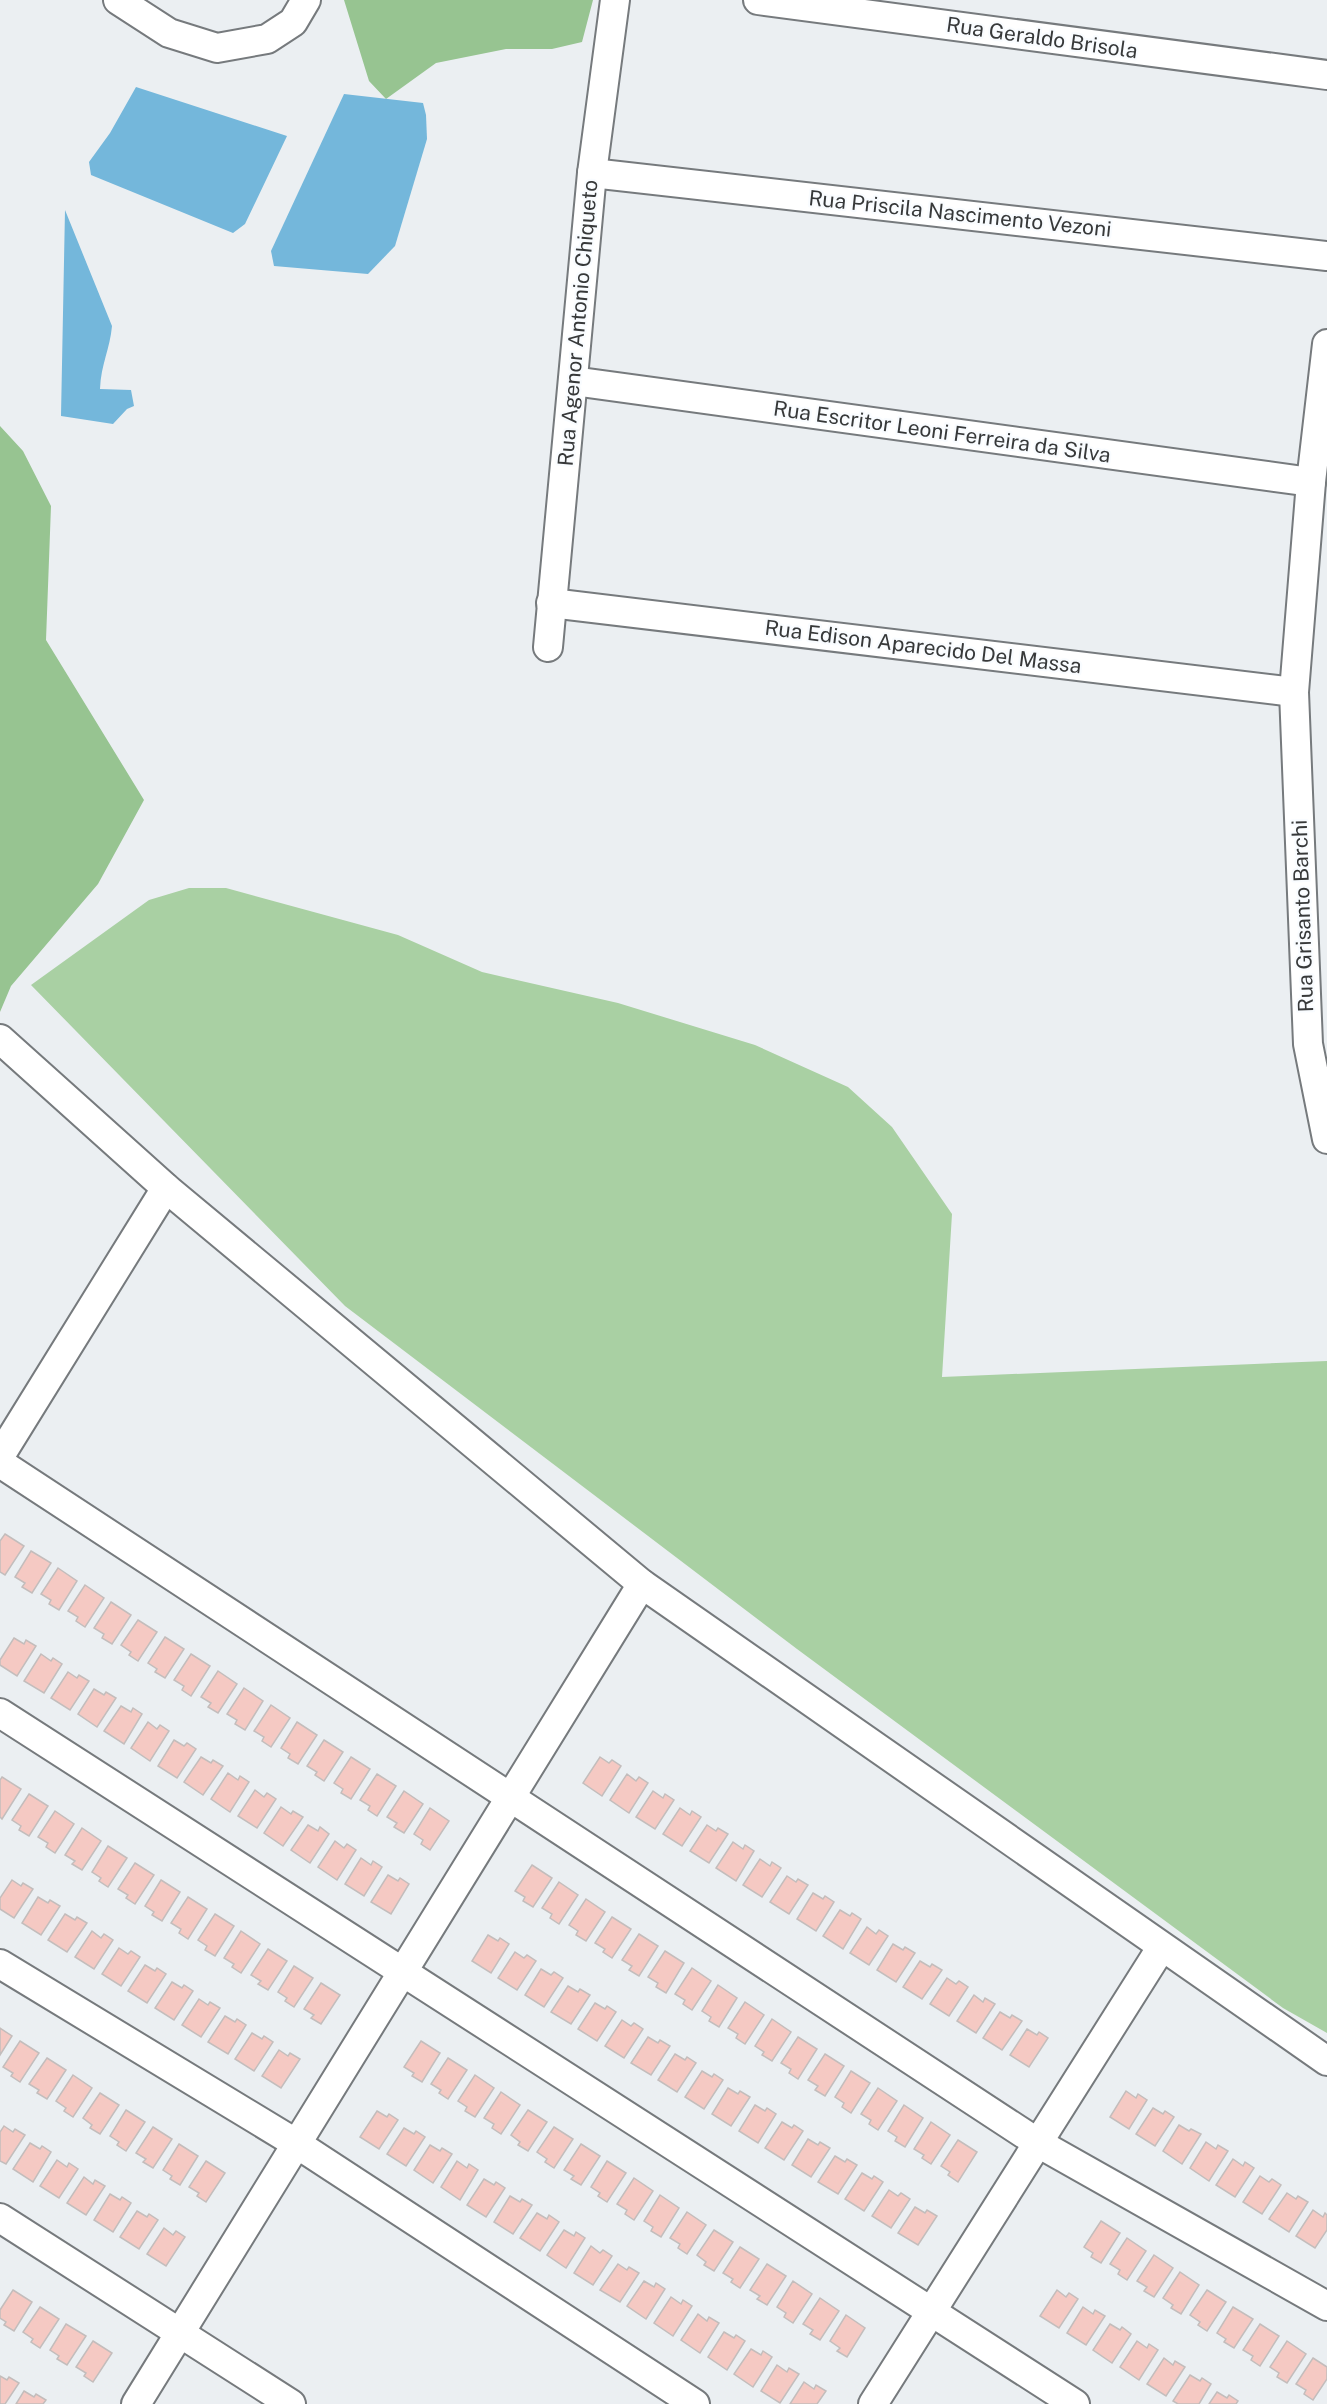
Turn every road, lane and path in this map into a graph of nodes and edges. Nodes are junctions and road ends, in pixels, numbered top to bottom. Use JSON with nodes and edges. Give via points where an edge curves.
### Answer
{"nodes":[{"id":1,"x":118,"y":0,"type":"edge"},
{"id":2,"x":306,"y":0,"type":"edge"},
{"id":3,"x":615,"y":0,"type":"edge"},
{"id":4,"x":758,"y":0,"type":"edge"},
{"id":5,"x":1327,"y":75,"type":"edge"},
{"id":6,"x":592,"y":173,"type":"junction"},
{"id":7,"x":1327,"y":256,"type":"edge"},
{"id":8,"x":1327,"y":344,"type":"edge"},
{"id":9,"x":573,"y":381,"type":"junction"},
{"id":10,"x":1311,"y":482,"type":"junction"},
{"id":11,"x":551,"y":603,"type":"junction"},
{"id":12,"x":548,"y":647,"type":"dead end"},
{"id":13,"x":1294,"y":692,"type":"junction"},
{"id":14,"x":0,"y":1039,"type":"edge"},
{"id":15,"x":1327,"y":1139,"type":"edge"},
{"id":16,"x":166,"y":1188,"type":"junction"},
{"id":17,"x":0,"y":1456,"type":"edge"},
{"id":18,"x":0,"y":1463,"type":"edge"},
{"id":19,"x":642,"y":1584,"type":"junction"},
{"id":20,"x":0,"y":1713,"type":"edge"},
{"id":21,"x":511,"y":1797,"type":"junction"},
{"id":22,"x":1161,"y":1948,"type":"junction"},
{"id":23,"x":0,"y":1964,"type":"edge"},
{"id":24,"x":404,"y":1971,"type":"junction"},
{"id":25,"x":1327,"y":2061,"type":"edge"},
{"id":26,"x":1038,"y":2143,"type":"junction"},
{"id":27,"x":297,"y":2144,"type":"junction"},
{"id":28,"x":0,"y":2218,"type":"edge"},
{"id":29,"x":1327,"y":2306,"type":"edge"},
{"id":30,"x":930,"y":2312,"type":"junction"},
{"id":31,"x":180,"y":2333,"type":"junction"},
{"id":32,"x":136,"y":2404,"type":"edge"},
{"id":33,"x":291,"y":2404,"type":"edge"},
{"id":34,"x":695,"y":2404,"type":"edge"},
{"id":35,"x":873,"y":2404,"type":"edge"},
{"id":36,"x":1075,"y":2404,"type":"edge"}],
"edges":[{"from":1,"to":2,"type":"street","via":[[169,33],[217,48],[267,39],[293,22]]},
{"from":3,"to":6,"type":"street","name":"Rua Agenor Antonio Chiqueto"},
{"from":4,"to":5,"type":"street","name":"Rua Geraldo Brisola"},
{"from":6,"to":7,"type":"street","name":"Rua Priscila Nascimento Vezoni"},
{"from":6,"to":9,"type":"street","name":"Rua Agenor Antonio Chiqueto"},
{"from":8,"to":10,"type":"street"},
{"from":9,"to":10,"type":"street","name":"Rua Escritor Leoni Ferreira da Silva"},
{"from":9,"to":11,"type":"street","name":"Rua Agenor Antonio Chiqueto"},
{"from":10,"to":13,"type":"street","name":"Rua Grisanto Barchi"},
{"from":11,"to":12,"type":"street","name":"Rua Agenor Antonio Chiqueto"},
{"from":11,"to":13,"type":"street","name":"Rua Edison Aparecido Del Massa"},
{"from":13,"to":15,"type":"street","name":"Rua Grisanto Barchi","via":[[1308,1044]]},
{"from":14,"to":16,"type":"street"},
{"from":16,"to":17,"type":"street"},
{"from":16,"to":19,"type":"street"},
{"from":18,"to":21,"type":"street"},
{"from":19,"to":21,"type":"street"},
{"from":19,"to":22,"type":"street"},
{"from":20,"to":24,"type":"street"},
{"from":21,"to":24,"type":"street"},
{"from":21,"to":26,"type":"street"},
{"from":22,"to":25,"type":"street"},
{"from":22,"to":26,"type":"street"},
{"from":23,"to":27,"type":"street"},
{"from":24,"to":27,"type":"street"},
{"from":24,"to":30,"type":"street"},
{"from":26,"to":29,"type":"street"},
{"from":26,"to":30,"type":"street"},
{"from":27,"to":31,"type":"street"},
{"from":27,"to":34,"type":"street"},
{"from":28,"to":31,"type":"street"},
{"from":30,"to":35,"type":"street"},
{"from":30,"to":36,"type":"street"},
{"from":31,"to":32,"type":"street"},
{"from":31,"to":33,"type":"street"}]}
